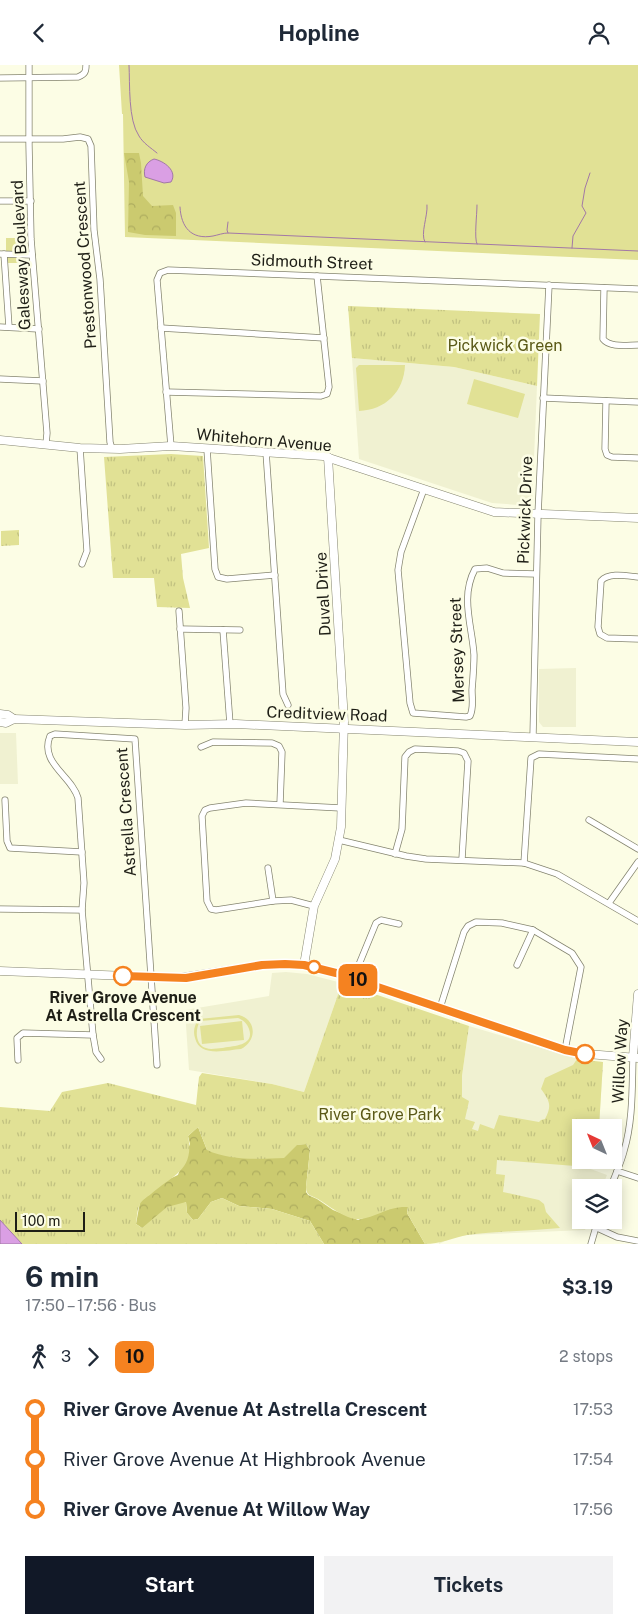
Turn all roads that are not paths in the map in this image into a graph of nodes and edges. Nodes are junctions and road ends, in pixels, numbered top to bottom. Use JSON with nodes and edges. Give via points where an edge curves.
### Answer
{"nodes":[{"id":1,"x":29,"y":65,"type":"edge"},
{"id":2,"x":86,"y":65,"type":"edge"},
{"id":3,"x":0,"y":78,"type":"edge"},
{"id":4,"x":30,"y":79,"type":"junction"},
{"id":5,"x":0,"y":139,"type":"edge"},
{"id":6,"x":29,"y":140,"type":"junction"},
{"id":7,"x":0,"y":201,"type":"edge"},
{"id":8,"x":31,"y":201,"type":"junction"},
{"id":9,"x":2,"y":254,"type":"edge"},
{"id":10,"x":32,"y":255,"type":"junction"},
{"id":11,"x":317,"y":276,"type":"junction"},
{"id":12,"x":549,"y":285,"type":"junction"},
{"id":13,"x":604,"y":288,"type":"junction"},
{"id":14,"x":638,"y":289,"type":"edge"},
{"id":15,"x":0,"y":327,"type":"edge"},
{"id":16,"x":9,"y":327,"type":"junction"},
{"id":17,"x":161,"y":328,"type":"junction"},
{"id":18,"x":39,"y":329,"type":"junction"},
{"id":19,"x":324,"y":338,"type":"junction"},
{"id":20,"x":638,"y":345,"type":"edge"},
{"id":21,"x":0,"y":379,"type":"edge"},
{"id":22,"x":43,"y":381,"type":"junction"},
{"id":23,"x":166,"y":392,"type":"junction"},
{"id":24,"x":543,"y":398,"type":"junction"},
{"id":25,"x":606,"y":401,"type":"junction"},
{"id":26,"x":638,"y":402,"type":"edge"},
{"id":27,"x":0,"y":440,"type":"edge"},
{"id":28,"x":46,"y":444,"type":"junction"},
{"id":29,"x":171,"y":446,"type":"junction"},
{"id":30,"x":80,"y":448,"type":"junction"},
{"id":31,"x":112,"y":449,"type":"junction"},
{"id":32,"x":207,"y":449,"type":"junction"},
{"id":33,"x":266,"y":452,"type":"junction"},
{"id":34,"x":328,"y":457,"type":"junction"},
{"id":35,"x":638,"y":458,"type":"edge"},
{"id":36,"x":424,"y":489,"type":"junction"},
{"id":37,"x":538,"y":514,"type":"junction"},
{"id":38,"x":638,"y":517,"type":"edge"},
{"id":39,"x":82,"y":564,"type":"dead end"},
{"id":40,"x":536,"y":574,"type":"junction"},
{"id":41,"x":274,"y":575,"type":"junction"},
{"id":42,"x":638,"y":577,"type":"edge"},
{"id":43,"x":179,"y":611,"type":"dead end"},
{"id":44,"x":180,"y":629,"type":"junction"},
{"id":45,"x":223,"y":630,"type":"junction"},
{"id":46,"x":240,"y":630,"type":"dead end"},
{"id":47,"x":638,"y":639,"type":"edge"},
{"id":48,"x":288,"y":705,"type":"dead end"},
{"id":49,"x":0,"y":714,"type":"edge"},
{"id":50,"x":14,"y":719,"type":"junction"},
{"id":51,"x":0,"y":723,"type":"edge"},
{"id":52,"x":230,"y":724,"type":"junction"},
{"id":53,"x":185,"y":725,"type":"junction"},
{"id":54,"x":344,"y":729,"type":"junction"},
{"id":55,"x":533,"y":736,"type":"junction"},
{"id":56,"x":638,"y":742,"type":"edge"},
{"id":57,"x":201,"y":747,"type":"dead end"},
{"id":58,"x":638,"y":759,"type":"edge"},
{"id":59,"x":5,"y":800,"type":"dead end"},
{"id":60,"x":280,"y":804,"type":"junction"},
{"id":61,"x":341,"y":808,"type":"junction"},
{"id":62,"x":589,"y":820,"type":"dead end"},
{"id":63,"x":339,"y":840,"type":"junction"},
{"id":64,"x":638,"y":849,"type":"edge"},
{"id":65,"x":82,"y":853,"type":"junction"},
{"id":66,"x":395,"y":854,"type":"junction"},
{"id":67,"x":462,"y":859,"type":"junction"},
{"id":68,"x":638,"y":862,"type":"edge"},
{"id":69,"x":524,"y":863,"type":"junction"},
{"id":70,"x":268,"y":868,"type":"dead end"},
{"id":71,"x":273,"y":901,"type":"junction"},
{"id":72,"x":609,"y":903,"type":"junction"},
{"id":73,"x":314,"y":906,"type":"junction"},
{"id":74,"x":0,"y":909,"type":"edge"},
{"id":75,"x":82,"y":910,"type":"junction"},
{"id":76,"x":638,"y":921,"type":"edge"},
{"id":77,"x":399,"y":924,"type":"dead end"},
{"id":78,"x":533,"y":930,"type":"junction"},
{"id":79,"x":304,"y":965,"type":"junction"},
{"id":80,"x":517,"y":965,"type":"dead end"},
{"id":81,"x":0,"y":971,"type":"edge"},
{"id":82,"x":87,"y":974,"type":"junction"},
{"id":83,"x":151,"y":977,"type":"junction"},
{"id":84,"x":354,"y":979,"type":"junction"},
{"id":85,"x":638,"y":993,"type":"edge"},
{"id":86,"x":440,"y":1008,"type":"junction"},
{"id":87,"x":93,"y":1035,"type":"junction"},
{"id":88,"x":565,"y":1050,"type":"junction"},
{"id":89,"x":636,"y":1058,"type":"edge"},
{"id":90,"x":101,"y":1059,"type":"dead end"},
{"id":91,"x":18,"y":1060,"type":"dead end"},
{"id":92,"x":156,"y":1065,"type":"dead end"},
{"id":93,"x":634,"y":1118,"type":"edge"},
{"id":94,"x":617,"y":1171,"type":"junction"},
{"id":95,"x":614,"y":1179,"type":"edge"},
{"id":96,"x":638,"y":1179,"type":"edge"},
{"id":97,"x":595,"y":1229,"type":"edge"},
{"id":98,"x":600,"y":1229,"type":"edge"},
{"id":99,"x":638,"y":1241,"type":"edge"},
{"id":100,"x":591,"y":1244,"type":"edge"}],
"edges":[{"from":1,"to":4,"type":"street","name":"Galesway Boulevard"},
{"from":2,"to":4,"type":"street","via":[[84,75],[78,77]]},
{"from":3,"to":4,"type":"street"},
{"from":4,"to":6,"type":"street","name":"Galesway Boulevard"},
{"from":5,"to":6,"type":"street","name":"Prestonwood Crescent"},
{"from":6,"to":8,"type":"street","name":"Galesway Boulevard"},
{"from":6,"to":31,"type":"street","name":"Prestonwood Crescent","via":[[80,137],[88,139],[91,146],[94,229]]},
{"from":7,"to":8,"type":"street"},
{"from":8,"to":10,"type":"street","name":"Galesway Boulevard"},
{"from":9,"to":10,"type":"street"},
{"from":9,"to":16,"type":"street"},
{"from":10,"to":18,"type":"street","name":"Galesway Boulevard"},
{"from":11,"to":12,"type":"street","name":"Sidmouth Street"},
{"from":11,"to":17,"type":"street","name":"Sidmouth Street","via":[[168,269],[160,273],[157,280]]},
{"from":11,"to":19,"type":"street"},
{"from":12,"to":13,"type":"street","name":"Sidmouth Street"},
{"from":12,"to":24,"type":"street","name":"Pickwick Drive"},
{"from":13,"to":14,"type":"street","name":"Sidmouth Street"},
{"from":13,"to":20,"type":"street","via":[[603,339],[612,345]]},
{"from":15,"to":16,"type":"street"},
{"from":16,"to":18,"type":"street"},
{"from":17,"to":19,"type":"street"},
{"from":17,"to":23,"type":"street","name":"Sidmouth Street"},
{"from":18,"to":22,"type":"street","name":"Galesway Boulevard"},
{"from":19,"to":23,"type":"street","via":[[327,394]]},
{"from":21,"to":22,"type":"street"},
{"from":22,"to":28,"type":"street","name":"Galesway Boulevard"},
{"from":23,"to":29,"type":"street","name":"Sidmouth Street"},
{"from":24,"to":25,"type":"street"},
{"from":24,"to":37,"type":"street","name":"Pickwick Drive"},
{"from":25,"to":26,"type":"street"},
{"from":25,"to":35,"type":"street","via":[[607,455]]},
{"from":27,"to":28,"type":"street","name":"Whitehorn Avenue"},
{"from":28,"to":30,"type":"street","name":"Whitehorn Avenue"},
{"from":29,"to":31,"type":"street","name":"Whitehorn Avenue"},
{"from":29,"to":32,"type":"street","name":"Whitehorn Avenue"},
{"from":30,"to":31,"type":"street","name":"Whitehorn Avenue"},
{"from":30,"to":39,"type":"street","via":[[87,551]]},
{"from":32,"to":33,"type":"street","name":"Whitehorn Avenue"},
{"from":32,"to":41,"type":"street","via":[[218,577]]},
{"from":33,"to":34,"type":"street","name":"Whitehorn Avenue"},
{"from":33,"to":41,"type":"street"},
{"from":34,"to":36,"type":"street","name":"Whitehorn Avenue"},
{"from":34,"to":54,"type":"street","name":"Duval Drive"},
{"from":36,"to":37,"type":"street","name":"Whitehorn Avenue","via":[[494,512]]},
{"from":36,"to":40,"type":"street","name":"Mersey Street","via":[[401,552],[398,570],[413,713],[466,717],[474,707],[474,656],[467,611],[468,591],[475,569]]},
{"from":37,"to":38,"type":"street","name":"Whitehorn Avenue"},
{"from":37,"to":40,"type":"street","name":"Pickwick Drive"},
{"from":40,"to":55,"type":"street","name":"Pickwick Drive"},
{"from":41,"to":48,"type":"street","via":[[283,693]]},
{"from":42,"to":47,"type":"street","via":[[603,578],[598,627],[600,634],[607,637]]},
{"from":43,"to":44,"type":"street"},
{"from":44,"to":45,"type":"street"},
{"from":44,"to":53,"type":"street"},
{"from":45,"to":46,"type":"street"},
{"from":45,"to":52,"type":"street"},
{"from":49,"to":50,"type":"street","name":"Creditview Road"},
{"from":50,"to":51,"type":"street","name":"Creditview Road"},
{"from":50,"to":53,"type":"street","name":"Creditview Road"},
{"from":52,"to":53,"type":"street","name":"Creditview Road"},
{"from":52,"to":54,"type":"street","name":"Creditview Road"},
{"from":54,"to":55,"type":"street","name":"Creditview Road"},
{"from":54,"to":61,"type":"street","name":"Duval Drive"},
{"from":55,"to":56,"type":"street","name":"Creditview Road"},
{"from":57,"to":60,"type":"street","via":[[213,742],[272,743],[279,746],[282,752]]},
{"from":58,"to":69,"type":"street","via":[[539,754],[531,758]]},
{"from":59,"to":65,"type":"street","via":[[10,848]]},
{"from":60,"to":61,"type":"street"},
{"from":60,"to":71,"type":"street","via":[[246,803],[210,808],[203,813],[202,820],[208,905],[211,909]]},
{"from":61,"to":63,"type":"street","name":"Duval Drive"},
{"from":62,"to":64,"type":"street"},
{"from":63,"to":66,"type":"street"},
{"from":63,"to":73,"type":"street","name":"Duval Drive","via":[[335,859]]},
{"from":65,"to":75,"type":"street","name":"Astrella Crescent"},
{"from":65,"to":83,"type":"street","name":"Astrella Crescent","via":[[76,791],[52,763],[48,739],[55,734],[135,739]]},
{"from":66,"to":67,"type":"street","via":[[426,859]]},
{"from":66,"to":67,"type":"street","via":[[402,829],[405,757],[415,749],[458,751],[464,753],[468,761]]},
{"from":67,"to":69,"type":"street"},
{"from":68,"to":72,"type":"street"},
{"from":69,"to":72,"type":"street","via":[[557,874]]},
{"from":70,"to":71,"type":"street"},
{"from":71,"to":73,"type":"street","via":[[291,900]]},
{"from":72,"to":76,"type":"street"},
{"from":73,"to":79,"type":"street","name":"Duval Drive"},
{"from":74,"to":75,"type":"street"},
{"from":75,"to":82,"type":"street","name":"Astrella Crescent"},
{"from":77,"to":84,"type":"street","via":[[382,920],[376,923]]},
{"from":78,"to":80,"type":"street"},
{"from":78,"to":86,"type":"street","via":[[502,923],[476,922],[468,926]]},
{"from":78,"to":88,"type":"street","via":[[572,953],[581,967]]},
{"from":79,"to":83,"type":"street","via":[[262,965],[186,978]]},
{"from":79,"to":84,"type":"street"},
{"from":81,"to":82,"type":"street"},
{"from":82,"to":83,"type":"street"},
{"from":82,"to":87,"type":"street","name":"Astrella Crescent"},
{"from":83,"to":92,"type":"street"},
{"from":84,"to":86,"type":"street"},
{"from":85,"to":89,"type":"street","name":"Willow Way"},
{"from":86,"to":88,"type":"street"},
{"from":87,"to":90,"type":"street","name":"Astrella Crescent","via":[[96,1053]]},
{"from":87,"to":91,"type":"street","via":[[23,1033],[17,1037]]},
{"from":88,"to":89,"type":"street"},
{"from":89,"to":93,"type":"street","name":"Willow Way"},
{"from":93,"to":94,"type":"street","name":"Willow Way"},
{"from":94,"to":95,"type":"street","name":"Willow Way"},
{"from":94,"to":96,"type":"street"},
{"from":97,"to":100,"type":"street"},
{"from":98,"to":99,"type":"street","via":[[617,1237]]}]}
